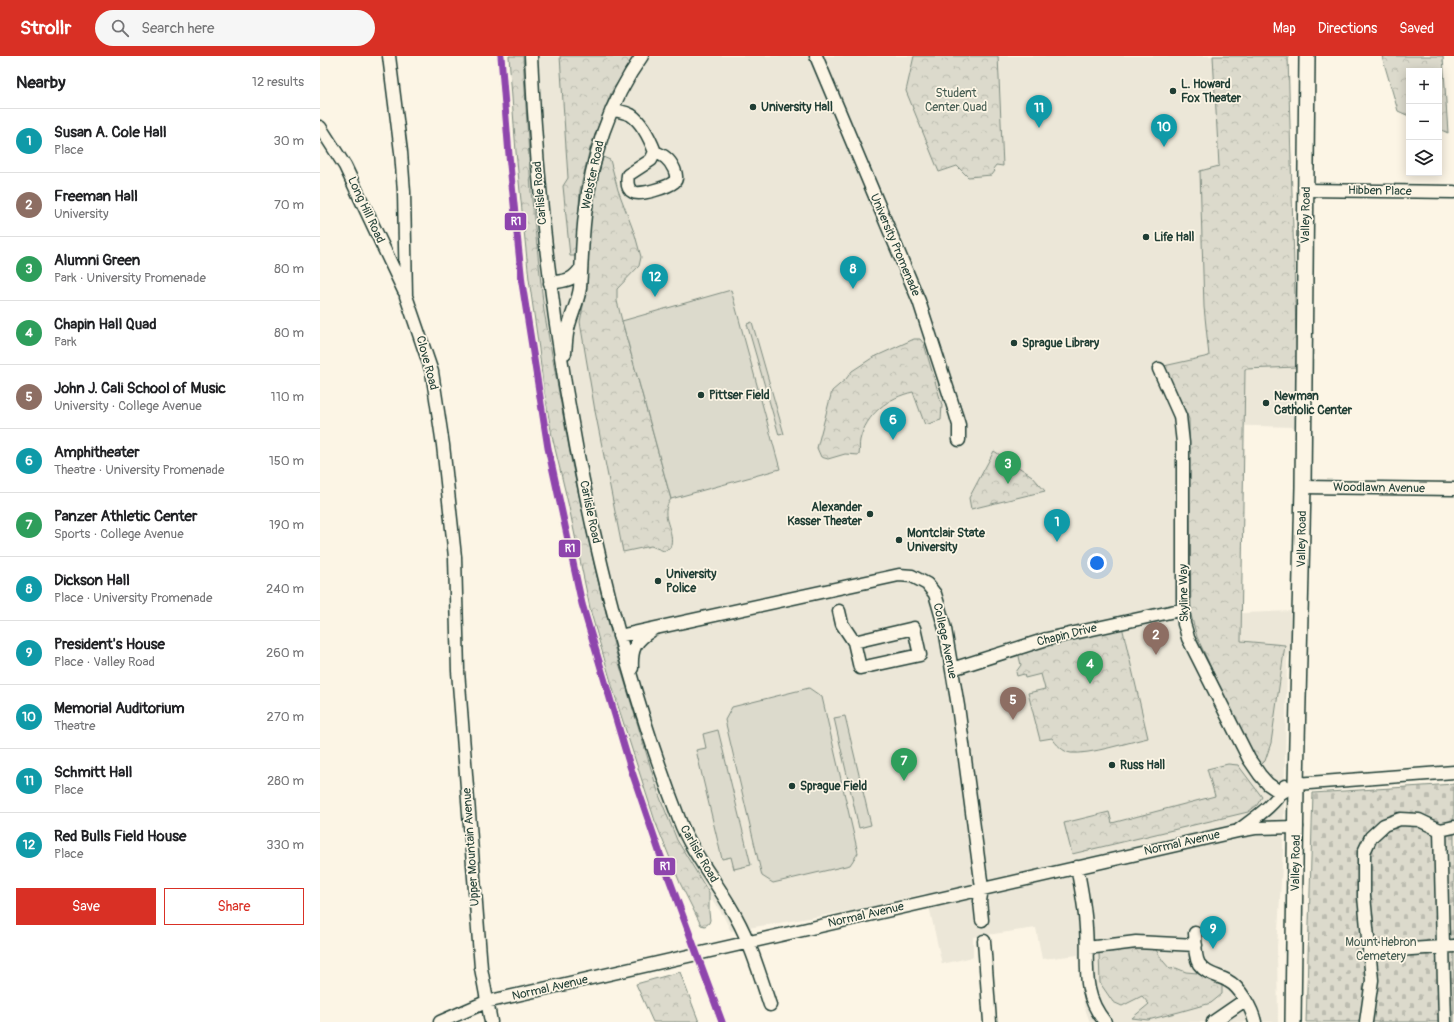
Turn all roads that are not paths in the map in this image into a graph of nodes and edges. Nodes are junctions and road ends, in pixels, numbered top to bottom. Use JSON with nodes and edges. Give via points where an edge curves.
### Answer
{"nodes":[{"id":1,"x":389,"y":56,"type":"edge"},
{"id":2,"x":531,"y":56,"type":"edge"},
{"id":3,"x":642,"y":56,"type":"edge"},
{"id":4,"x":816,"y":56,"type":"edge"},
{"id":5,"x":1307,"y":56,"type":"edge"},
{"id":6,"x":612,"y":109,"type":"junction"},
{"id":7,"x":320,"y":127,"type":"edge"},
{"id":8,"x":655,"y":152,"type":"dead end"},
{"id":9,"x":1306,"y":190,"type":"junction"},
{"id":10,"x":1454,"y":192,"type":"edge"},
{"id":11,"x":581,"y":268,"type":"junction"},
{"id":12,"x":550,"y":283,"type":"junction"},
{"id":13,"x":406,"y":296,"type":"junction"},
{"id":14,"x":1159,"y":368,"type":"dead end"},
{"id":15,"x":563,"y":372,"type":"junction"},
{"id":16,"x":959,"y":440,"type":"dead end"},
{"id":17,"x":1303,"y":487,"type":"junction"},
{"id":18,"x":1454,"y":489,"type":"edge"},
{"id":19,"x":1184,"y":609,"type":"junction"},
{"id":20,"x":839,"y":611,"type":"dead end"},
{"id":21,"x":656,"y":628,"type":"junction"},
{"id":22,"x":619,"y":636,"type":"junction"},
{"id":23,"x":854,"y":642,"type":"junction"},
{"id":24,"x":952,"y":668,"type":"junction"},
{"id":25,"x":458,"y":671,"type":"joint"},
{"id":26,"x":634,"y":685,"type":"junction"},
{"id":27,"x":1297,"y":755,"type":"junction"},
{"id":28,"x":1454,"y":772,"type":"edge"},
{"id":29,"x":1296,"y":784,"type":"junction"},
{"id":30,"x":1281,"y":793,"type":"junction"},
{"id":31,"x":1297,"y":827,"type":"junction"},
{"id":32,"x":1454,"y":827,"type":"edge"},
{"id":33,"x":1440,"y":830,"type":"junction"},
{"id":34,"x":1238,"y":831,"type":"junction"},
{"id":35,"x":1077,"y":867,"type":"junction"},
{"id":36,"x":982,"y":888,"type":"junction"},
{"id":37,"x":982,"y":920,"type":"dead end"},
{"id":38,"x":984,"y":941,"type":"dead end"},
{"id":39,"x":748,"y":942,"type":"junction"},
{"id":40,"x":1449,"y":946,"type":"edge"},
{"id":41,"x":1087,"y":948,"type":"junction"},
{"id":42,"x":1369,"y":952,"type":"junction"},
{"id":43,"x":1245,"y":1000,"type":"junction"},
{"id":44,"x":486,"y":1002,"type":"junction"},
{"id":45,"x":770,"y":1005,"type":"dead end"},
{"id":46,"x":440,"y":1022,"type":"edge"},
{"id":47,"x":491,"y":1022,"type":"edge"},
{"id":48,"x":990,"y":1022,"type":"edge"},
{"id":49,"x":1105,"y":1022,"type":"edge"},
{"id":50,"x":1213,"y":1022,"type":"edge"},
{"id":51,"x":1255,"y":1022,"type":"edge"},
{"id":52,"x":1294,"y":1022,"type":"edge"},
{"id":53,"x":1366,"y":1022,"type":"edge"},
{"id":54,"x":1445,"y":1022,"type":"edge"}],
"edges":[{"from":1,"to":13,"type":"street","name":"Clove Road","via":[[402,159]]},
{"from":2,"to":12,"type":"street","name":"Carlisle Road","via":[[537,168]]},
{"from":3,"to":6,"type":"street","name":"Webster Road","via":[[626,80]]},
{"from":4,"to":16,"type":"street","name":"University Promenade","via":[[919,301],[956,415]]},
{"from":5,"to":9,"type":"main road","name":"Valley Road"},
{"from":6,"to":8,"type":"street","via":[[631,116],[639,123]]},
{"from":6,"to":11,"type":"street","name":"Webster Road","via":[[597,151],[589,187]]},
{"from":7,"to":13,"type":"street","name":"Long Hill Road","via":[[345,166]]},
{"from":9,"to":10,"type":"street","name":"Hibben Place"},
{"from":9,"to":17,"type":"main road","name":"Valley Road"},
{"from":11,"to":12,"type":"street","via":[[570,280]]},
{"from":11,"to":15,"type":"street","name":"Webster Road","via":[[577,301],[567,329]]},
{"from":12,"to":15,"type":"street","name":"Carlisle Road"},
{"from":13,"to":25,"type":"street","name":"Clove Road","via":[[432,372],[443,445],[455,557]]},
{"from":14,"to":19,"type":"street","name":"Skyline Way","via":[[1180,416],[1183,443]]},
{"from":15,"to":22,"type":"street","name":"Carlisle Road","via":[[575,443]]},
{"from":17,"to":18,"type":"street","name":"Woodlawn Avenue"},
{"from":17,"to":27,"type":"main road","name":"Valley Road"},
{"from":19,"to":24,"type":"street","name":"Chapin Drive","via":[[1047,639]]},
{"from":19,"to":30,"type":"street","name":"Skyline Way","via":[[1184,624],[1188,638],[1240,744],[1260,775]]},
{"from":20,"to":23,"type":"street","via":[[842,624]]},
{"from":21,"to":22,"type":"street","name":"College Avenue"},
{"from":21,"to":24,"type":"street","name":"College Avenue","via":[[899,575],[912,576],[927,584],[935,594]]},
{"from":21,"to":26,"type":"street","via":[[641,638],[632,651]]},
{"from":22,"to":26,"type":"street","name":"Carlisle Road"},
{"from":23,"to":23,"type":"street","via":[[914,628],[920,655],[860,668]]},
{"from":24,"to":36,"type":"street","name":"College Avenue"},
{"from":25,"to":44,"type":"street","name":"Upper Mountain Avenue","via":[[481,968]]},
{"from":26,"to":39,"type":"street","name":"Carlisle Road","via":[[685,834],[738,919]]},
{"from":27,"to":29,"type":"main road","name":"Valley Road"},
{"from":27,"to":30,"type":"street"},
{"from":28,"to":29,"type":"street"},
{"from":29,"to":30,"type":"street"},
{"from":29,"to":31,"type":"main road","name":"Valley Road"},
{"from":30,"to":34,"type":"street","via":[[1269,807]]},
{"from":31,"to":34,"type":"street","name":"Normal Avenue"},
{"from":31,"to":52,"type":"main road","name":"Valley Road"},
{"from":32,"to":33,"type":"street"},
{"from":33,"to":40,"type":"street"},
{"from":33,"to":42,"type":"street","via":[[1419,820],[1400,819],[1384,825],[1371,837],[1364,852],[1364,896]]},
{"from":34,"to":35,"type":"street","name":"Normal Avenue"},
{"from":35,"to":36,"type":"street","name":"Normal Avenue"},
{"from":35,"to":41,"type":"street","via":[[1083,898]]},
{"from":36,"to":37,"type":"street","name":"College Avenue"},
{"from":36,"to":39,"type":"street","name":"Normal Avenue"},
{"from":38,"to":48,"type":"street"},
{"from":39,"to":44,"type":"street","name":"Normal Avenue"},
{"from":39,"to":45,"type":"street","name":"Carlisle Road"},
{"from":40,"to":42,"type":"street"},
{"from":40,"to":54,"type":"street"},
{"from":41,"to":43,"type":"street","via":[[1196,939],[1199,963],[1212,975],[1229,981]]},
{"from":41,"to":49,"type":"street","via":[[1090,995]]},
{"from":42,"to":53,"type":"street","via":[[1372,980]]},
{"from":43,"to":50,"type":"street"},
{"from":43,"to":51,"type":"street"},
{"from":44,"to":46,"type":"street","name":"Normal Avenue"},
{"from":44,"to":47,"type":"street","name":"Upper Mountain Avenue"}]}
